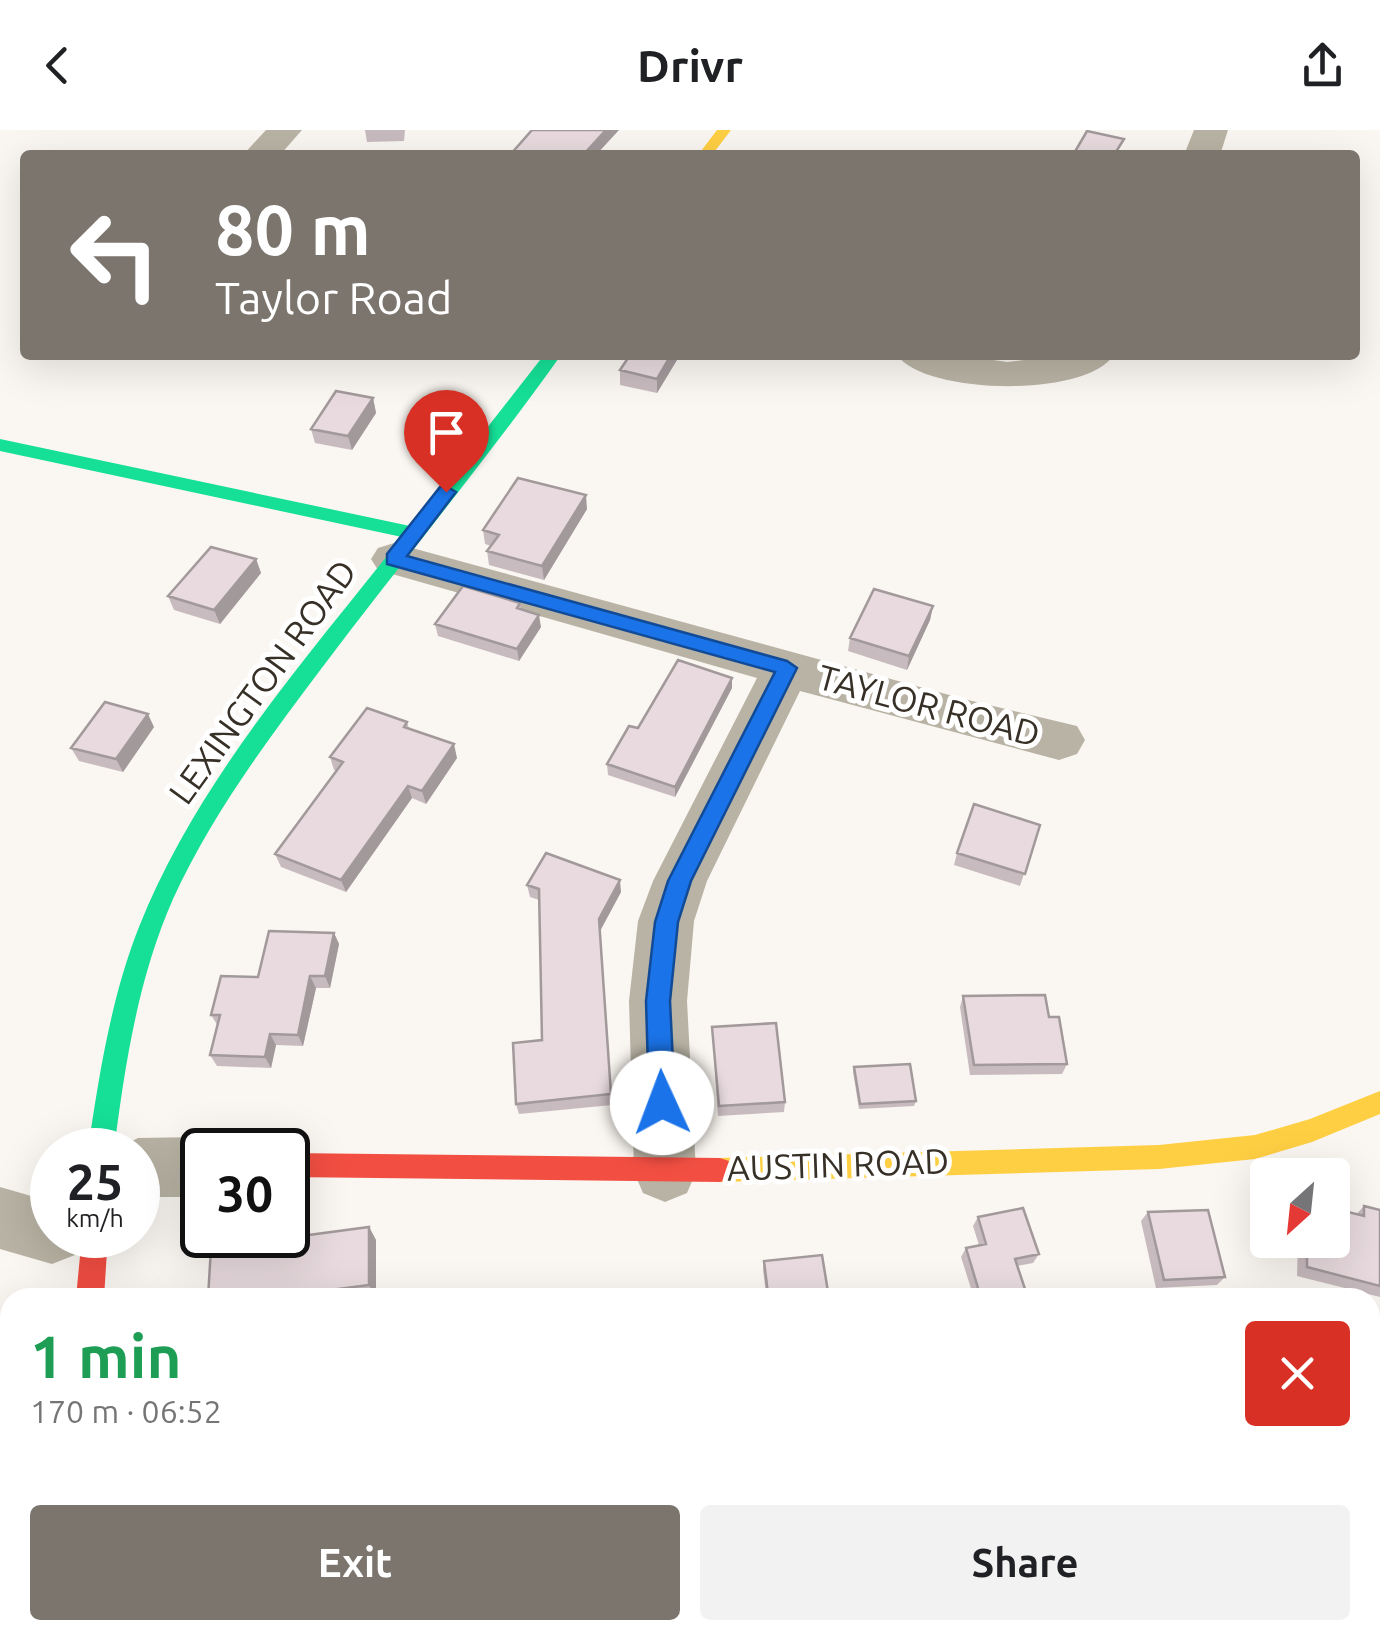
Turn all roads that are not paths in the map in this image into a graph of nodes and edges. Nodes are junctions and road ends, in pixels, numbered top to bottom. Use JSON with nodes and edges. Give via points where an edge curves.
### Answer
{"nodes":[{"id":1,"x":285,"y":130,"type":"edge"},
{"id":2,"x":724,"y":130,"type":"edge"},
{"id":3,"x":266,"y":150,"type":"edge"},
{"id":4,"x":709,"y":150,"type":"edge"},
{"id":5,"x":549,"y":360,"type":"edge"},
{"id":6,"x":932,"y":360,"type":"edge"},
{"id":7,"x":1083,"y":360,"type":"edge"},
{"id":8,"x":0,"y":445,"type":"edge"},
{"id":9,"x":405,"y":546,"type":"junction"},
{"id":10,"x":787,"y":668,"type":"junction"},
{"id":11,"x":1059,"y":740,"type":"dead end"},
{"id":12,"x":1380,"y":1102,"type":"edge"},
{"id":13,"x":104,"y":1128,"type":"edge"},
{"id":14,"x":310,"y":1165,"type":"edge"},
{"id":15,"x":665,"y":1172,"type":"junction"},
{"id":16,"x":0,"y":1218,"type":"edge"},
{"id":17,"x":30,"y":1230,"type":"edge"}],
"edges":[{"from":1,"to":3,"type":"street"},
{"from":2,"to":4,"type":"street"},
{"from":5,"to":9,"type":"street","name":"LEXINGTON ROAD"},
{"from":6,"to":7,"type":"street","via":[[1016,374],[1060,371]]},
{"from":8,"to":9,"type":"street"},
{"from":9,"to":10,"type":"street","name":"TAYLOR ROAD"},
{"from":9,"to":13,"type":"street","name":"LEXINGTON ROAD","via":[[262,732],[161,900],[121,1022]]},
{"from":10,"to":11,"type":"street","name":"TAYLOR ROAD"},
{"from":10,"to":15,"type":"street","via":[[666,922],[658,1001]]},
{"from":12,"to":15,"type":"street","name":"AUSTIN ROAD","via":[[1274,1141],[1210,1152]]},
{"from":14,"to":15,"type":"street","name":"AUSTIN ROAD"},
{"from":16,"to":17,"type":"street"}]}
